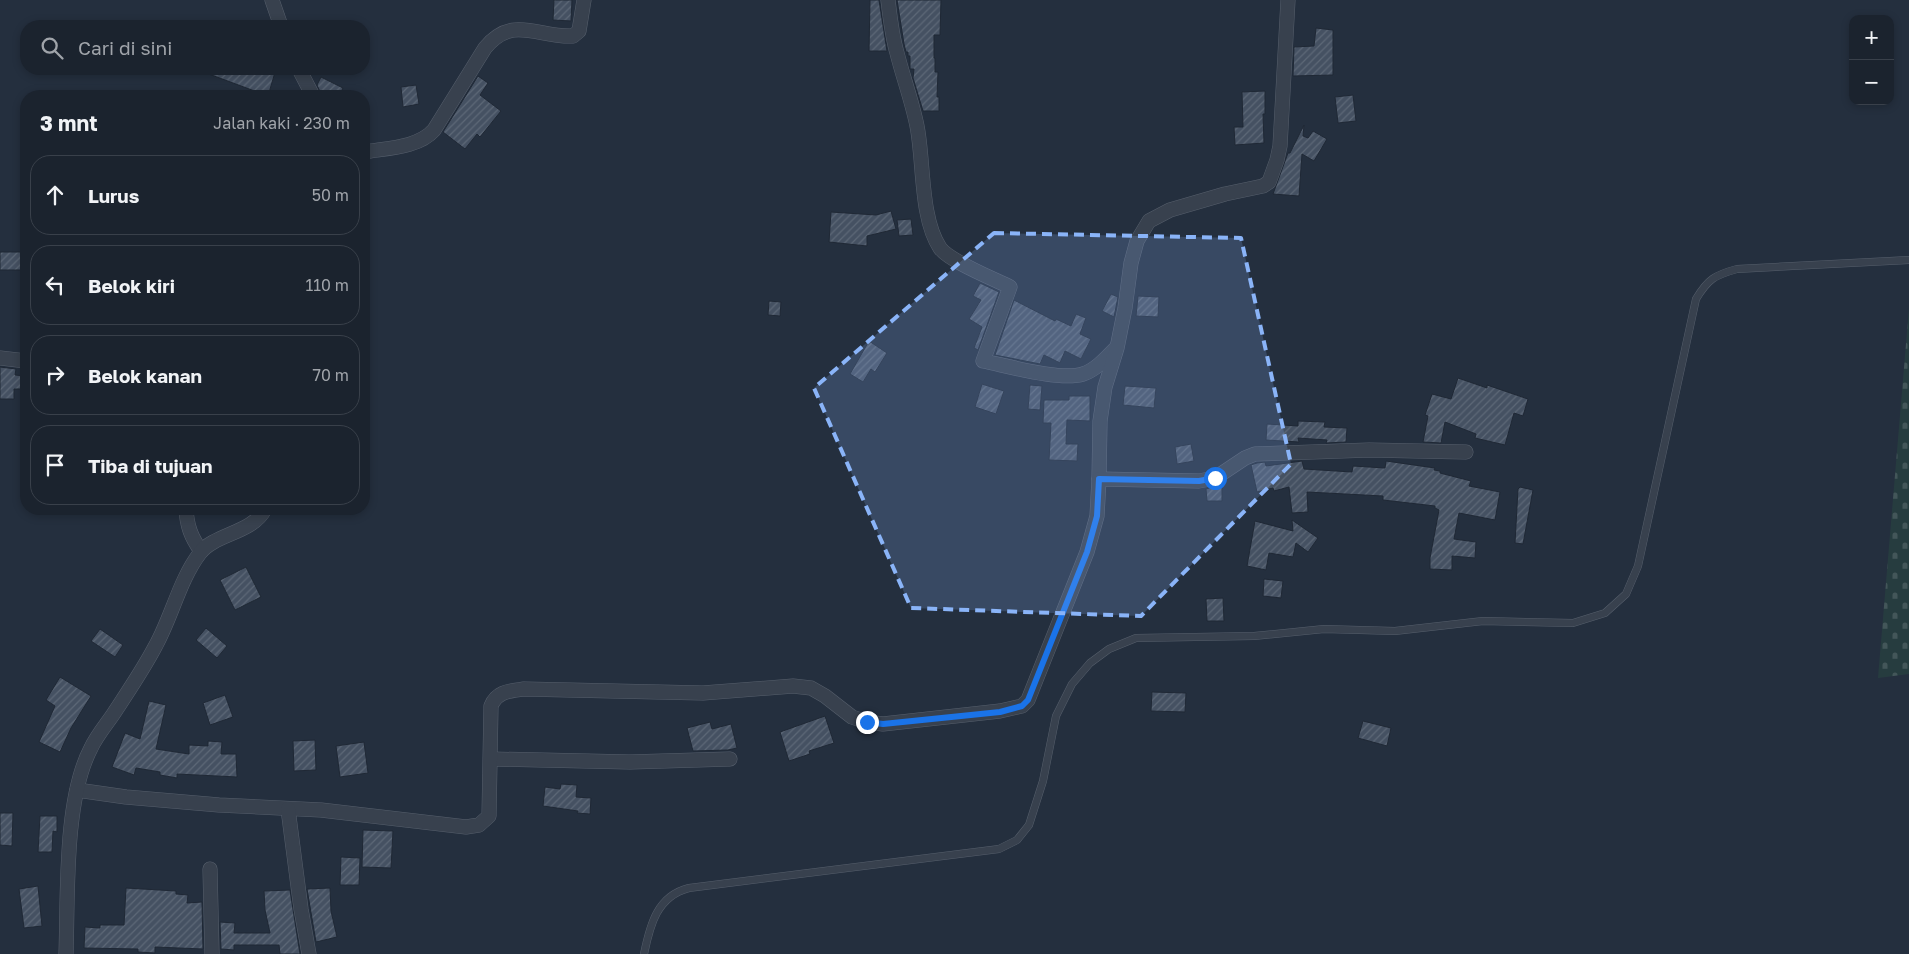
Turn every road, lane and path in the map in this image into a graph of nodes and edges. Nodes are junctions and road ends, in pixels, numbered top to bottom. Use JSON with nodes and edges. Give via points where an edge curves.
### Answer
{"nodes":[{"id":1,"x":272,"y":0,"type":"edge"},
{"id":2,"x":584,"y":0,"type":"edge"},
{"id":3,"x":888,"y":0,"type":"edge"},
{"id":4,"x":1288,"y":0,"type":"edge"},
{"id":5,"x":279,"y":20,"type":"edge"},
{"id":6,"x":302,"y":75,"type":"edge"},
{"id":7,"x":310,"y":90,"type":"edge"},
{"id":8,"x":370,"y":151,"type":"edge"},
{"id":9,"x":1909,"y":260,"type":"edge"},
{"id":10,"x":1117,"y":348,"type":"junction"},
{"id":11,"x":0,"y":358,"type":"edge"},
{"id":12,"x":20,"y":360,"type":"edge"},
{"id":13,"x":1466,"y":452,"type":"dead end"},
{"id":14,"x":1099,"y":479,"type":"junction"},
{"id":15,"x":187,"y":515,"type":"edge"},
{"id":16,"x":260,"y":515,"type":"edge"},
{"id":17,"x":201,"y":551,"type":"junction"},
{"id":18,"x":491,"y":759,"type":"junction"},
{"id":19,"x":730,"y":759,"type":"dead end"},
{"id":20,"x":76,"y":790,"type":"junction"},
{"id":21,"x":288,"y":809,"type":"junction"},
{"id":22,"x":210,"y":869,"type":"dead end"},
{"id":23,"x":66,"y":954,"type":"edge"},
{"id":24,"x":212,"y":954,"type":"edge"},
{"id":25,"x":308,"y":954,"type":"edge"},
{"id":26,"x":644,"y":954,"type":"edge"}],
"edges":[{"from":1,"to":5,"type":"street"},
{"from":2,"to":8,"type":"street","via":[[579,31],[573,36],[526,29],[508,30],[494,37],[427,137]]},
{"from":3,"to":10,"type":"street","via":[[896,52],[918,127],[924,186],[934,234],[941,249],[951,257],[1010,287],[983,361],[1068,376],[1094,368]]},
{"from":4,"to":10,"type":"street","via":[[1280,146],[1269,182],[1170,210],[1149,221],[1137,241]]},
{"from":6,"to":7,"type":"street"},
{"from":9,"to":26,"type":"lane","via":[[1737,269],[1719,274],[1706,284],[1696,299],[1638,566],[1626,594],[1605,613],[1573,623],[1483,621],[1395,631],[1324,629],[1254,636],[1136,638],[1109,649],[1090,663],[1072,684],[1056,716],[1036,807],[1029,825],[1017,840],[999,849],[677,891],[661,906],[650,927]]},
{"from":10,"to":14,"type":"street","via":[[1100,421]]},
{"from":11,"to":12,"type":"street"},
{"from":13,"to":14,"type":"street","via":[[1280,452],[1255,454],[1215,478],[1199,481]]},
{"from":14,"to":18,"type":"street","via":[[1097,516],[1087,552],[1028,700],[1022,706],[1000,712],[883,724],[852,717],[811,688],[793,686],[703,693],[524,689],[501,693],[493,700]]},
{"from":15,"to":17,"type":"street","via":[[192,540]]},
{"from":16,"to":17,"type":"street","via":[[245,528]]},
{"from":17,"to":20,"type":"street","via":[[144,666],[91,747]]},
{"from":18,"to":19,"type":"street","via":[[630,762]]},
{"from":18,"to":21,"type":"street","via":[[489,816],[479,825],[451,827],[321,810]]},
{"from":20,"to":21,"type":"street","via":[[126,797]]},
{"from":20,"to":23,"type":"street"},
{"from":21,"to":25,"type":"street"},
{"from":22,"to":24,"type":"street"}]}
